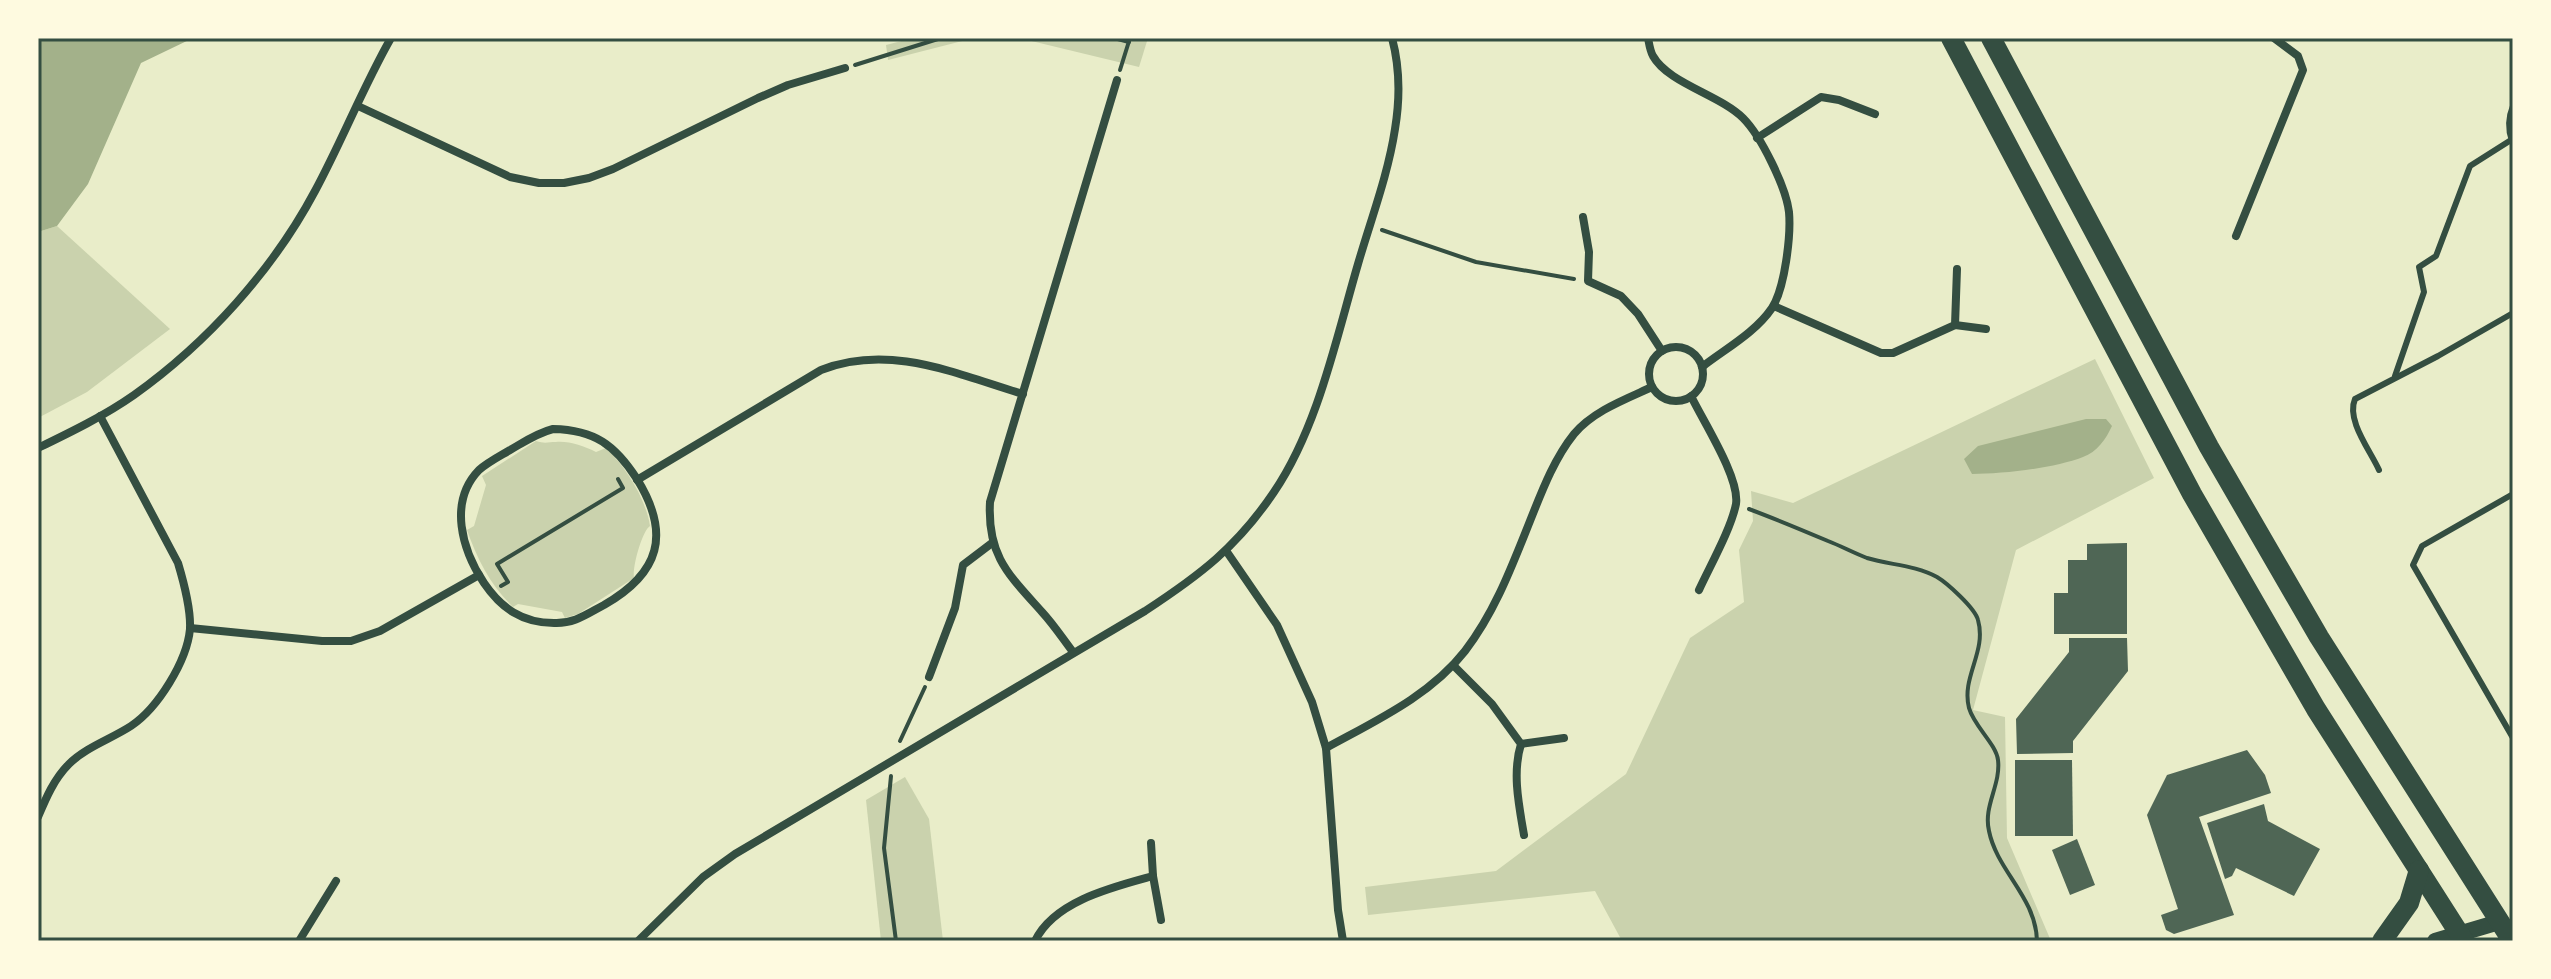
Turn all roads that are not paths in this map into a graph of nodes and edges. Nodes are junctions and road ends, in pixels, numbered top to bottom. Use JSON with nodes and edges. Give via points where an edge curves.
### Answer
{"nodes":[{"id":1,"x":391,"y":38,"type":"edge"},
{"id":2,"x":1392,"y":38,"type":"edge"},
{"id":3,"x":1648,"y":38,"type":"edge"},
{"id":4,"x":1951,"y":38,"type":"edge"},
{"id":5,"x":1991,"y":38,"type":"edge"},
{"id":6,"x":2274,"y":38,"type":"edge"},
{"id":7,"x":845,"y":68,"type":"road end"},
{"id":8,"x":1117,"y":80,"type":"road end"},
{"id":9,"x":358,"y":106,"type":"junction"},
{"id":10,"x":2513,"y":106,"type":"edge"},
{"id":11,"x":1875,"y":114,"type":"dead end"},
{"id":12,"x":1757,"y":138,"type":"junction"},
{"id":13,"x":2512,"y":141,"type":"edge"},
{"id":14,"x":1583,"y":217,"type":"dead end"},
{"id":15,"x":2236,"y":236,"type":"dead end"},
{"id":16,"x":1957,"y":269,"type":"dead end"},
{"id":17,"x":1774,"y":306,"type":"junction"},
{"id":18,"x":2513,"y":313,"type":"edge"},
{"id":19,"x":1955,"y":325,"type":"junction"},
{"id":20,"x":1986,"y":329,"type":"dead end"},
{"id":21,"x":1662,"y":351,"type":"junction"},
{"id":22,"x":1702,"y":367,"type":"junction"},
{"id":23,"x":2395,"y":376,"type":"junction"},
{"id":24,"x":1652,"y":387,"type":"junction"},
{"id":25,"x":1023,"y":394,"type":"junction"},
{"id":26,"x":1691,"y":396,"type":"junction"},
{"id":27,"x":100,"y":416,"type":"junction"},
{"id":28,"x":38,"y":448,"type":"edge"},
{"id":29,"x":2379,"y":470,"type":"dead end"},
{"id":30,"x":637,"y":480,"type":"junction"},
{"id":31,"x":2513,"y":494,"type":"edge"},
{"id":32,"x":992,"y":543,"type":"junction"},
{"id":33,"x":1227,"y":552,"type":"junction"},
{"id":34,"x":479,"y":575,"type":"junction"},
{"id":35,"x":1699,"y":590,"type":"dead end"},
{"id":36,"x":190,"y":628,"type":"junction"},
{"id":37,"x":1073,"y":652,"type":"junction"},
{"id":38,"x":1453,"y":665,"type":"junction"},
{"id":39,"x":929,"y":677,"type":"road end"},
{"id":40,"x":1564,"y":738,"type":"dead end"},
{"id":41,"x":2513,"y":738,"type":"edge"},
{"id":42,"x":1521,"y":744,"type":"junction"},
{"id":43,"x":1326,"y":748,"type":"junction"},
{"id":44,"x":38,"y":817,"type":"edge"},
{"id":45,"x":1524,"y":835,"type":"dead end"},
{"id":46,"x":1151,"y":843,"type":"dead end"},
{"id":47,"x":2419,"y":870,"type":"junction"},
{"id":48,"x":1153,"y":876,"type":"junction"},
{"id":49,"x":336,"y":881,"type":"dead end"},
{"id":50,"x":1161,"y":920,"type":"dead end"},
{"id":51,"x":2504,"y":935,"type":"edge"},
{"id":52,"x":2462,"y":937,"type":"edge"},
{"id":53,"x":299,"y":941,"type":"edge"},
{"id":54,"x":638,"y":941,"type":"edge"},
{"id":55,"x":1035,"y":941,"type":"edge"},
{"id":56,"x":1343,"y":941,"type":"edge"},
{"id":57,"x":2382,"y":941,"type":"edge"},
{"id":58,"x":2435,"y":941,"type":"edge"}],
"edges":[{"from":1,"to":9,"type":"street"},
{"from":2,"to":33,"type":"street","via":[[1399,79],[1389,163],[1302,445],[1274,493]]},
{"from":3,"to":12,"type":"street","via":[[1653,56],[1672,75],[1744,119]]},
{"from":4,"to":47,"type":"main road","via":[[2192,494],[2316,709]]},
{"from":5,"to":51,"type":"main road","via":[[2209,447],[2319,637]]},
{"from":6,"to":15,"type":"street","via":[[2298,56],[2303,70]]},
{"from":7,"to":9,"type":"street","via":[[788,85],[613,169],[564,183],[510,177]]},
{"from":8,"to":25,"type":"street"},
{"from":9,"to":27,"type":"street","via":[[315,192],[244,294],[161,375]]},
{"from":10,"to":13,"type":"lane"},
{"from":11,"to":12,"type":"street","via":[[1821,97]]},
{"from":12,"to":17,"type":"street","via":[[1775,168],[1789,211],[1785,274]]},
{"from":13,"to":23,"type":"lane","via":[[2470,166],[2436,256],[2419,267],[2424,292]]},
{"from":14,"to":21,"type":"street","via":[[1588,281],[1621,296]]},
{"from":16,"to":19,"type":"street"},
{"from":17,"to":19,"type":"street","via":[[1881,353],[1893,353]]},
{"from":17,"to":22,"type":"street"},
{"from":18,"to":23,"type":"lane"},
{"from":19,"to":20,"type":"street"},
{"from":21,"to":22,"type":"street","via":[[1682,348]]},
{"from":21,"to":24,"type":"street","via":[[1651,364]]},
{"from":22,"to":26,"type":"street","via":[[1702,381]]},
{"from":23,"to":29,"type":"lane","via":[[2355,399],[2351,408]]},
{"from":24,"to":26,"type":"street","via":[[1666,399]]},
{"from":24,"to":38,"type":"street","via":[[1576,432],[1555,463],[1500,593]]},
{"from":25,"to":30,"type":"street","via":[[913,362],[852,360],[821,370]]},
{"from":25,"to":32,"type":"street","via":[[990,502]]},
{"from":26,"to":35,"type":"street","via":[[1727,469],[1736,503]]},
{"from":27,"to":28,"type":"street"},
{"from":27,"to":36,"type":"street","via":[[178,563]]},
{"from":30,"to":34,"type":"street","via":[[657,533],[645,573],[621,595],[579,619],[551,624],[517,616],[496,600]]},
{"from":30,"to":34,"type":"street","via":[[611,445],[597,437],[568,429],[540,432],[479,471],[465,497],[461,527]]},
{"from":31,"to":41,"type":"lane","via":[[2422,546],[2413,565]]},
{"from":32,"to":37,"type":"street","via":[[1012,579]]},
{"from":32,"to":39,"type":"street","via":[[963,565],[955,608]]},
{"from":33,"to":37,"type":"street","via":[[1188,583]]},
{"from":33,"to":43,"type":"street","via":[[1277,625],[1312,702]]},
{"from":34,"to":36,"type":"street","via":[[380,631],[351,641]]},
{"from":36,"to":44,"type":"street","via":[[184,652],[155,705],[70,763]]},
{"from":37,"to":54,"type":"street","via":[[735,854],[703,877]]},
{"from":38,"to":42,"type":"street","via":[[1492,704]]},
{"from":38,"to":43,"type":"street","via":[[1406,702]]},
{"from":40,"to":42,"type":"street"},
{"from":42,"to":45,"type":"street","via":[[1518,790]]},
{"from":43,"to":56,"type":"street"},
{"from":46,"to":48,"type":"street"},
{"from":47,"to":52,"type":"main road"},
{"from":47,"to":57,"type":"main road","via":[[2409,903]]},
{"from":48,"to":50,"type":"street"},
{"from":48,"to":55,"type":"street","via":[[1095,892],[1043,925]]},
{"from":49,"to":53,"type":"street"},
{"from":51,"to":52,"type":"main road"},
{"from":52,"to":58,"type":"main road"}]}
